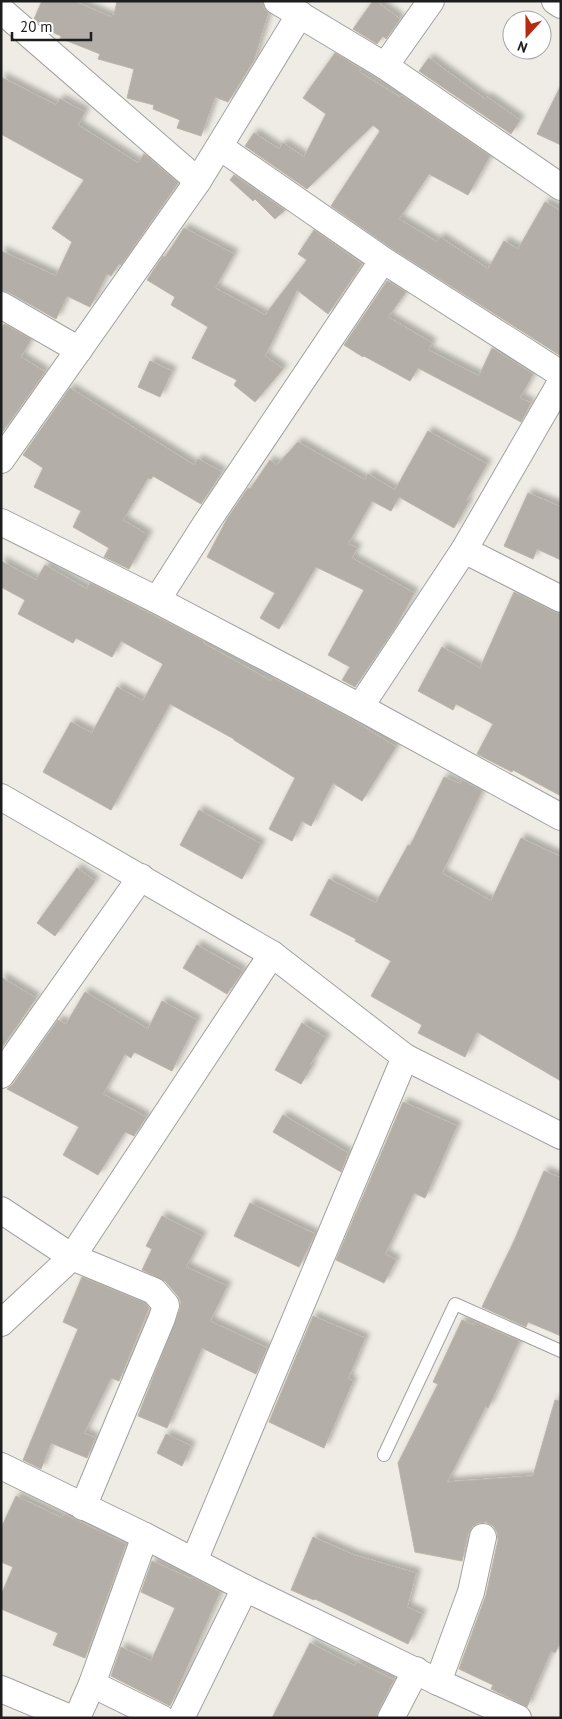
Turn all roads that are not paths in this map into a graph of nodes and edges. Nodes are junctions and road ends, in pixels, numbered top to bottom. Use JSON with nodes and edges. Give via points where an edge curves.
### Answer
{"nodes":[{"id":1,"x":277,"y":1,"type":"edge"},
{"id":2,"x":431,"y":1,"type":"edge"},
{"id":3,"x":555,"y":1,"type":"edge"},
{"id":4,"x":561,"y":5,"type":"edge"},
{"id":5,"x":1,"y":10,"type":"edge"},
{"id":6,"x":300,"y":14,"type":"junction"},
{"id":7,"x":385,"y":66,"type":"junction"},
{"id":8,"x":220,"y":147,"type":"junction"},
{"id":9,"x":198,"y":182,"type":"junction"},
{"id":10,"x":561,"y":187,"type":"edge"},
{"id":11,"x":383,"y":260,"type":"junction"},
{"id":12,"x":1,"y":305,"type":"edge"},
{"id":13,"x":79,"y":350,"type":"junction"},
{"id":14,"x":561,"y":374,"type":"edge"},
{"id":15,"x":561,"y":382,"type":"edge"},
{"id":16,"x":1,"y":460,"type":"edge"},
{"id":17,"x":1,"y":522,"type":"edge"},
{"id":18,"x":464,"y":550,"type":"junction"},
{"id":19,"x":561,"y":599,"type":"edge"},
{"id":20,"x":157,"y":600,"type":"junction"},
{"id":21,"x":360,"y":707,"type":"junction"},
{"id":22,"x":3,"y":802,"type":"edge"},
{"id":23,"x":561,"y":817,"type":"edge"},
{"id":24,"x":141,"y":878,"type":"junction"},
{"id":25,"x":272,"y":954,"type":"junction"},
{"id":26,"x":405,"y":1057,"type":"junction"},
{"id":27,"x":1,"y":1075,"type":"edge"},
{"id":28,"x":561,"y":1136,"type":"edge"},
{"id":29,"x":1,"y":1210,"type":"edge"},
{"id":30,"x":72,"y":1257,"type":"junction"},
{"id":31,"x":3,"y":1318,"type":"edge"},
{"id":32,"x":561,"y":1351,"type":"edge"},
{"id":33,"x":384,"y":1455,"type":"dead end"},
{"id":34,"x":1,"y":1466,"type":"edge"},
{"id":35,"x":83,"y":1507,"type":"junction"},
{"id":36,"x":145,"y":1536,"type":"junction"},
{"id":37,"x":483,"y":1537,"type":"dead end"},
{"id":38,"x":194,"y":1561,"type":"junction"},
{"id":39,"x":245,"y":1588,"type":"junction"},
{"id":40,"x":427,"y":1676,"type":"junction"},
{"id":41,"x":92,"y":1684,"type":"junction"},
{"id":42,"x":1,"y":1689,"type":"edge"},
{"id":43,"x":70,"y":1718,"type":"edge"},
{"id":44,"x":77,"y":1718,"type":"edge"},
{"id":45,"x":161,"y":1718,"type":"edge"},
{"id":46,"x":181,"y":1718,"type":"edge"},
{"id":47,"x":391,"y":1718,"type":"edge"},
{"id":48,"x":518,"y":1718,"type":"edge"}],
"edges":[{"from":1,"to":6,"type":"street"},
{"from":2,"to":7,"type":"street"},
{"from":3,"to":4,"type":"street"},
{"from":5,"to":9,"type":"street"},
{"from":6,"to":7,"type":"street"},
{"from":6,"to":8,"type":"street"},
{"from":7,"to":10,"type":"street"},
{"from":8,"to":9,"type":"street"},
{"from":8,"to":11,"type":"street"},
{"from":9,"to":13,"type":"street"},
{"from":11,"to":14,"type":"street"},
{"from":11,"to":20,"type":"street"},
{"from":12,"to":13,"type":"street"},
{"from":13,"to":16,"type":"street"},
{"from":15,"to":18,"type":"street"},
{"from":17,"to":20,"type":"street"},
{"from":18,"to":19,"type":"street"},
{"from":18,"to":21,"type":"street"},
{"from":20,"to":21,"type":"street"},
{"from":21,"to":23,"type":"street"},
{"from":22,"to":24,"type":"street"},
{"from":24,"to":25,"type":"street"},
{"from":24,"to":27,"type":"street"},
{"from":25,"to":26,"type":"street"},
{"from":25,"to":30,"type":"street"},
{"from":26,"to":28,"type":"street"},
{"from":26,"to":38,"type":"street"},
{"from":29,"to":30,"type":"street"},
{"from":30,"to":31,"type":"street"},
{"from":30,"to":35,"type":"street","via":[[154,1291],[166,1305]]},
{"from":32,"to":33,"type":"lane","via":[[455,1304]]},
{"from":34,"to":35,"type":"street"},
{"from":35,"to":36,"type":"street"},
{"from":36,"to":38,"type":"street"},
{"from":36,"to":41,"type":"street"},
{"from":37,"to":40,"type":"street","via":[[471,1592]]},
{"from":38,"to":39,"type":"street"},
{"from":39,"to":40,"type":"street"},
{"from":39,"to":46,"type":"street"},
{"from":40,"to":47,"type":"street"},
{"from":40,"to":48,"type":"street"},
{"from":41,"to":44,"type":"street"},
{"from":41,"to":45,"type":"street"},
{"from":42,"to":43,"type":"street"}]}
